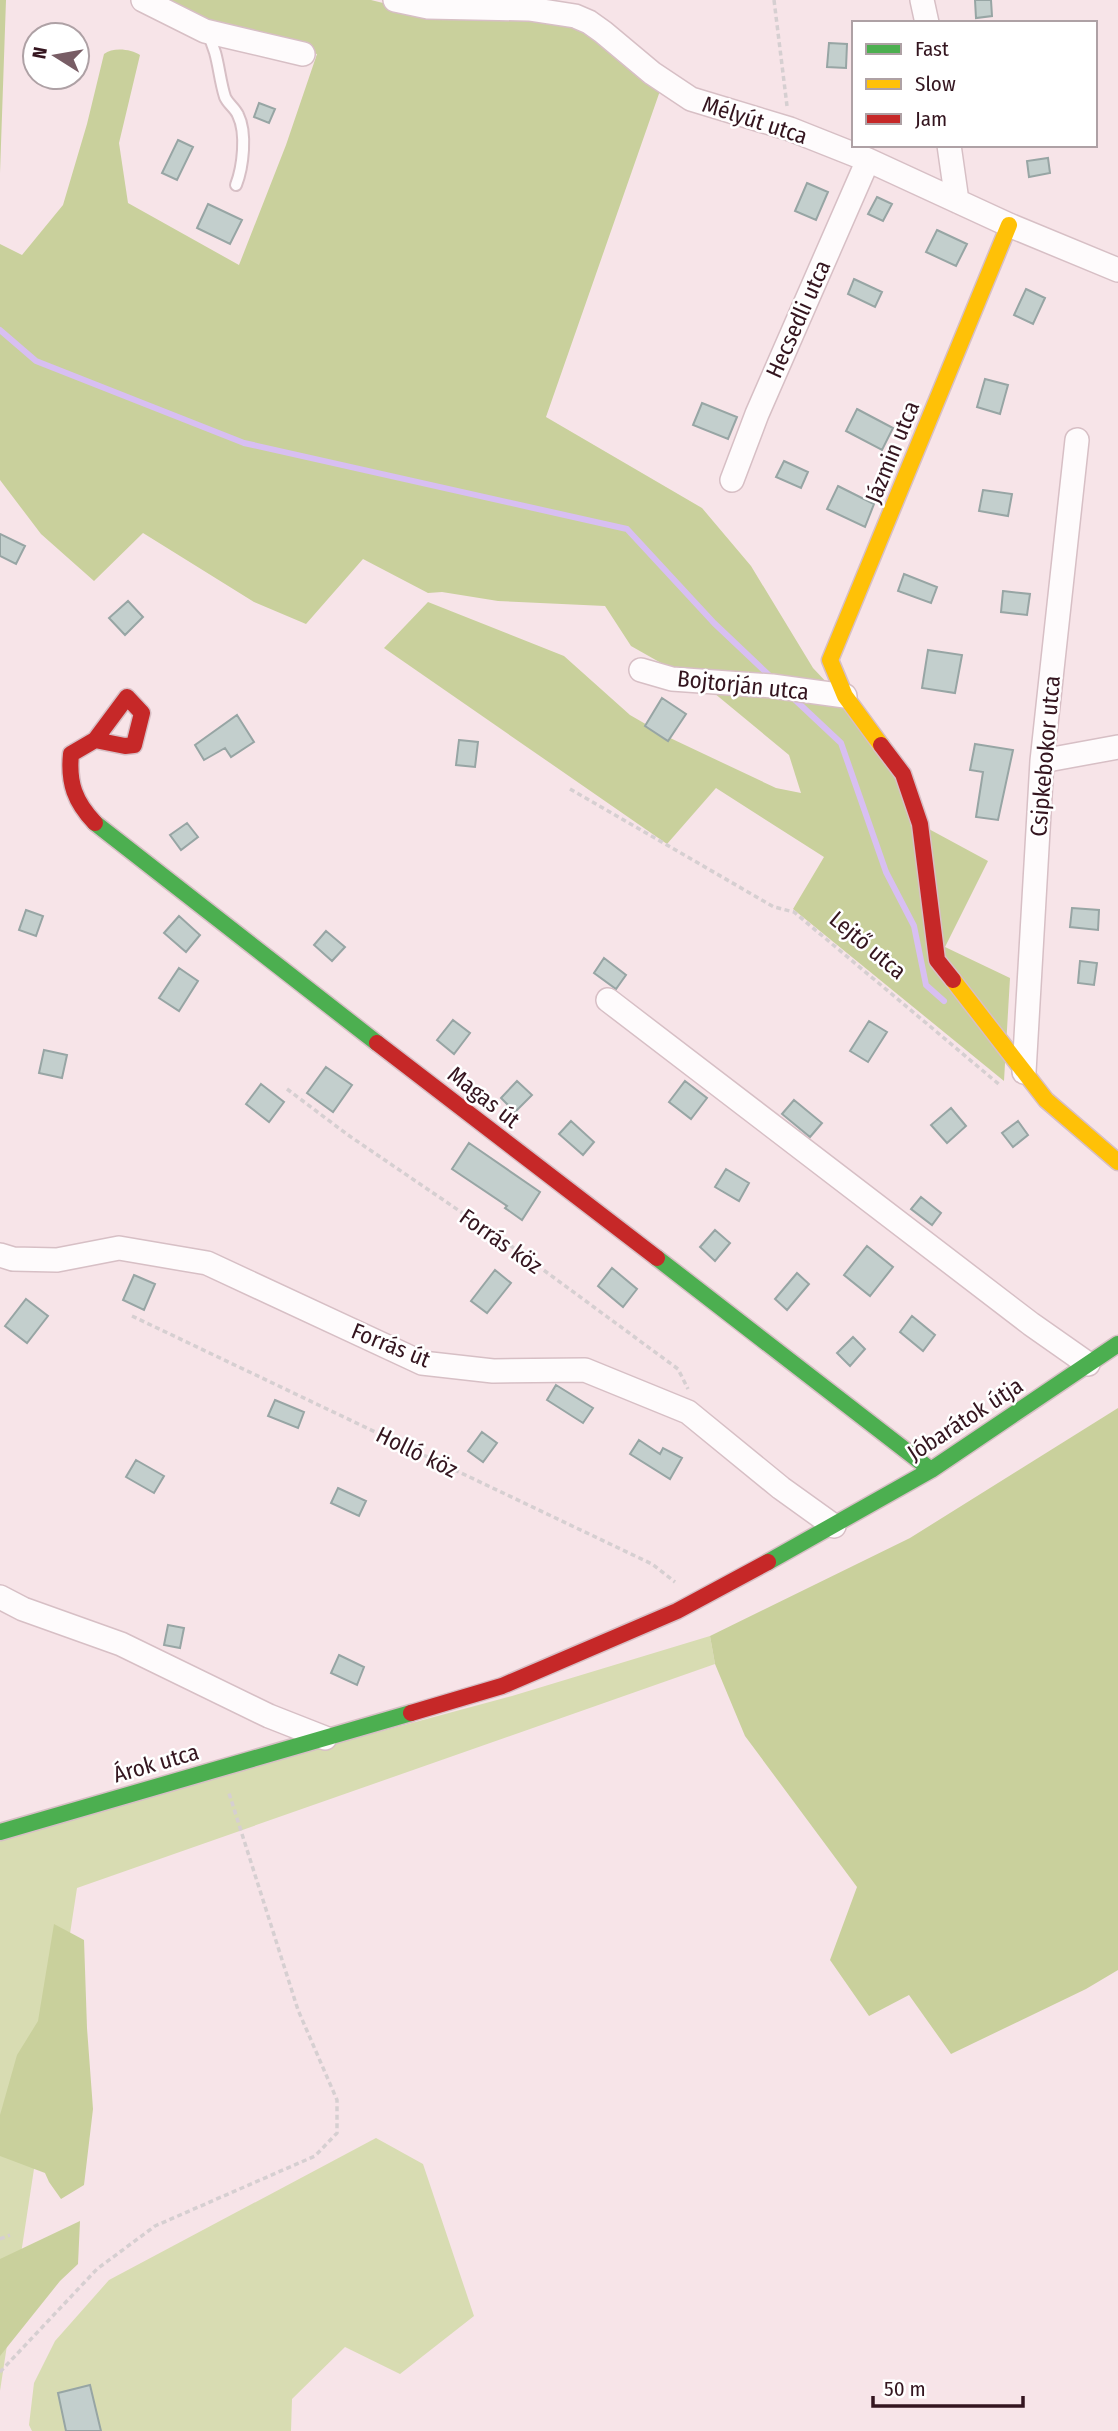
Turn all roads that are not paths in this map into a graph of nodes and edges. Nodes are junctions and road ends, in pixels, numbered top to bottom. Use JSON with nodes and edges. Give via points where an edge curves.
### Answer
{"nodes":[{"id":1,"x":143,"y":0,"type":"edge"},
{"id":2,"x":395,"y":0,"type":"edge"},
{"id":3,"x":922,"y":0,"type":"edge"},
{"id":4,"x":927,"y":21,"type":"edge"},
{"id":5,"x":205,"y":31,"type":"junction"},
{"id":6,"x":303,"y":54,"type":"dead end"},
{"id":7,"x":949,"y":147,"type":"edge"},
{"id":8,"x":868,"y":160,"type":"junction"},
{"id":9,"x":236,"y":185,"type":"dead end"},
{"id":10,"x":957,"y":201,"type":"junction"},
{"id":11,"x":1009,"y":225,"type":"junction"},
{"id":12,"x":1118,"y":270,"type":"edge"},
{"id":13,"x":1077,"y":440,"type":"dead end"},
{"id":14,"x":733,"y":480,"type":"dead end"},
{"id":15,"x":641,"y":670,"type":"dead end"},
{"id":16,"x":845,"y":696,"type":"junction"},
{"id":17,"x":95,"y":740,"type":"dead end"},
{"id":18,"x":1118,"y":747,"type":"edge"},
{"id":19,"x":1042,"y":761,"type":"junction"},
{"id":20,"x":608,"y":1000,"type":"dead end"},
{"id":21,"x":1024,"y":1072,"type":"junction"},
{"id":22,"x":1118,"y":1161,"type":"edge"},
{"id":23,"x":0,"y":1255,"type":"edge"},
{"id":24,"x":1118,"y":1344,"type":"edge"},
{"id":25,"x":1088,"y":1364,"type":"junction"},
{"id":26,"x":931,"y":1470,"type":"junction"},
{"id":27,"x":834,"y":1527,"type":"junction"},
{"id":28,"x":0,"y":1597,"type":"edge"},
{"id":29,"x":696,"y":1599,"type":"joint"},
{"id":30,"x":325,"y":1738,"type":"junction"},
{"id":31,"x":0,"y":1832,"type":"edge"}],
"edges":[{"from":1,"to":5,"type":"street"},
{"from":2,"to":8,"type":"street","name":"Mélyút utca","via":[[428,7],[529,9],[575,16],[691,99],[790,129]]},
{"from":3,"to":4,"type":"street"},
{"from":5,"to":6,"type":"street"},
{"from":5,"to":9,"type":"lane","via":[[215,47],[226,100],[238,115],[244,152]]},
{"from":7,"to":10,"type":"street"},
{"from":8,"to":10,"type":"street","name":"Mélyút utca"},
{"from":8,"to":14,"type":"street","name":"Hecsedli utca","via":[[757,414]]},
{"from":10,"to":11,"type":"street","name":"Mélyút utca"},
{"from":11,"to":12,"type":"street","name":"Mélyút utca"},
{"from":11,"to":16,"type":"street","name":"Jázmin utca","via":[[830,660]]},
{"from":13,"to":19,"type":"street","name":"Csipkebokor utca"},
{"from":15,"to":16,"type":"street","name":"Bojtorján utca","via":[[671,680]]},
{"from":16,"to":21,"type":"street","name":"Jázmin utca","via":[[903,774],[920,824],[937,960]]},
{"from":17,"to":26,"type":"street","name":"Magas út","via":[[71,754],[68,774],[79,807],[105,833]]},
{"from":18,"to":19,"type":"street"},
{"from":19,"to":21,"type":"street","name":"Csipkebokor utca"},
{"from":20,"to":25,"type":"street"},
{"from":21,"to":22,"type":"street","name":"Jázmin utca","via":[[1046,1100]]},
{"from":23,"to":27,"type":"street","name":"Forrás út","via":[[57,1260],[119,1248],[207,1263],[422,1363],[493,1371],[585,1370],[688,1412]]},
{"from":24,"to":25,"type":"street","name":"Jóbarátok útja"},
{"from":25,"to":26,"type":"street","name":"Jóbarátok útja"},
{"from":26,"to":27,"type":"street","name":"Jóbarátok útja"},
{"from":27,"to":29,"type":"street","name":"Jóbarátok útja"},
{"from":28,"to":30,"type":"street","via":[[121,1644]]},
{"from":29,"to":30,"type":"street","name":"Árok utca","via":[[502,1686]]},
{"from":30,"to":31,"type":"street","name":"Árok utca"}]}
